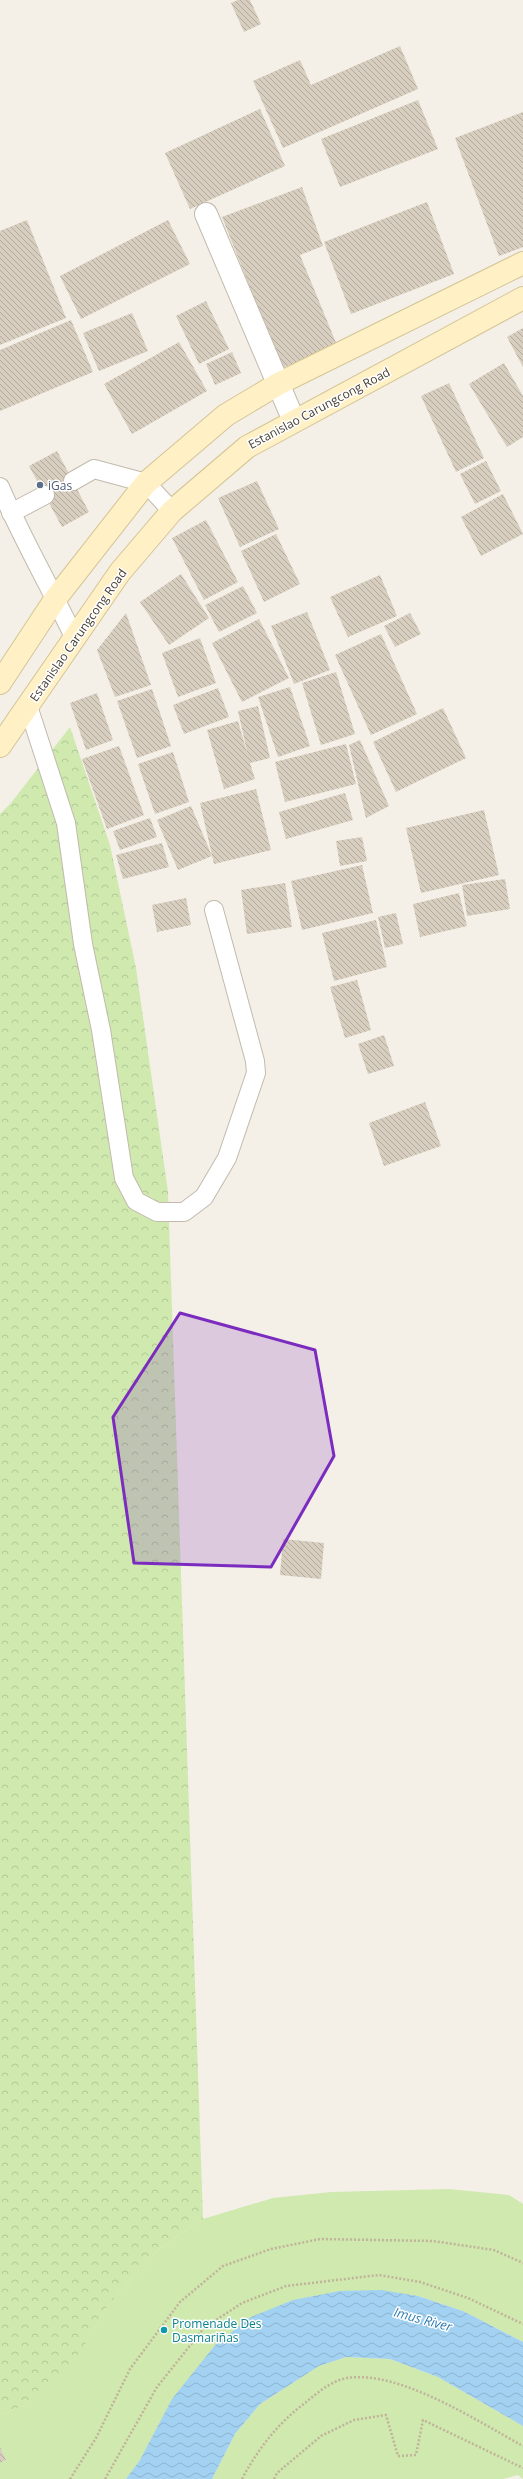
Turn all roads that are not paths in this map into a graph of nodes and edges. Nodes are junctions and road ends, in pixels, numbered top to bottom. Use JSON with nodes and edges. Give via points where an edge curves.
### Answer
{"nodes":[{"id":1,"x":206,"y":214,"type":"dead end"},
{"id":2,"x":523,"y":263,"type":"edge"},
{"id":3,"x":523,"y":298,"type":"edge"},
{"id":4,"x":278,"y":384,"type":"junction"},
{"id":5,"x":294,"y":421,"type":"junction"},
{"id":6,"x":73,"y":481,"type":"dead end"},
{"id":7,"x":146,"y":483,"type":"junction"},
{"id":8,"x":0,"y":487,"type":"edge"},
{"id":9,"x":45,"y":495,"type":"dead end"},
{"id":10,"x":172,"y":511,"type":"junction"},
{"id":11,"x":11,"y":513,"type":"junction"},
{"id":12,"x":56,"y":598,"type":"junction"},
{"id":13,"x":75,"y":639,"type":"junction"},
{"id":14,"x":0,"y":683,"type":"edge"},
{"id":15,"x":28,"y":706,"type":"junction"},
{"id":16,"x":0,"y":746,"type":"edge"},
{"id":17,"x":214,"y":910,"type":"dead end"}],
"edges":[{"from":1,"to":4,"type":"street"},
{"from":2,"to":4,"type":"street"},
{"from":3,"to":5,"type":"street","name":"Estanislao Carungcong Road"},
{"from":4,"to":5,"type":"street"},
{"from":4,"to":7,"type":"street","via":[[226,415]]},
{"from":5,"to":10,"type":"street","name":"Estanislao Carungcong Road","via":[[247,447]]},
{"from":6,"to":7,"type":"lane","via":[[94,469]]},
{"from":7,"to":10,"type":"lane"},
{"from":7,"to":12,"type":"street"},
{"from":8,"to":11,"type":"lane"},
{"from":9,"to":11,"type":"lane"},
{"from":10,"to":13,"type":"street","name":"Estanislao Carungcong Road","via":[[120,572]]},
{"from":11,"to":12,"type":"lane"},
{"from":12,"to":13,"type":"lane"},
{"from":12,"to":14,"type":"street"},
{"from":13,"to":15,"type":"street","name":"Estanislao Carungcong Road"},
{"from":15,"to":16,"type":"street","name":"Estanislao Carungcong Road"},
{"from":15,"to":17,"type":"lane","via":[[66,823],[83,944],[101,1030],[124,1178],[136,1201],[157,1212],[184,1212],[204,1197],[227,1158],[256,1073],[255,1061]]}]}
